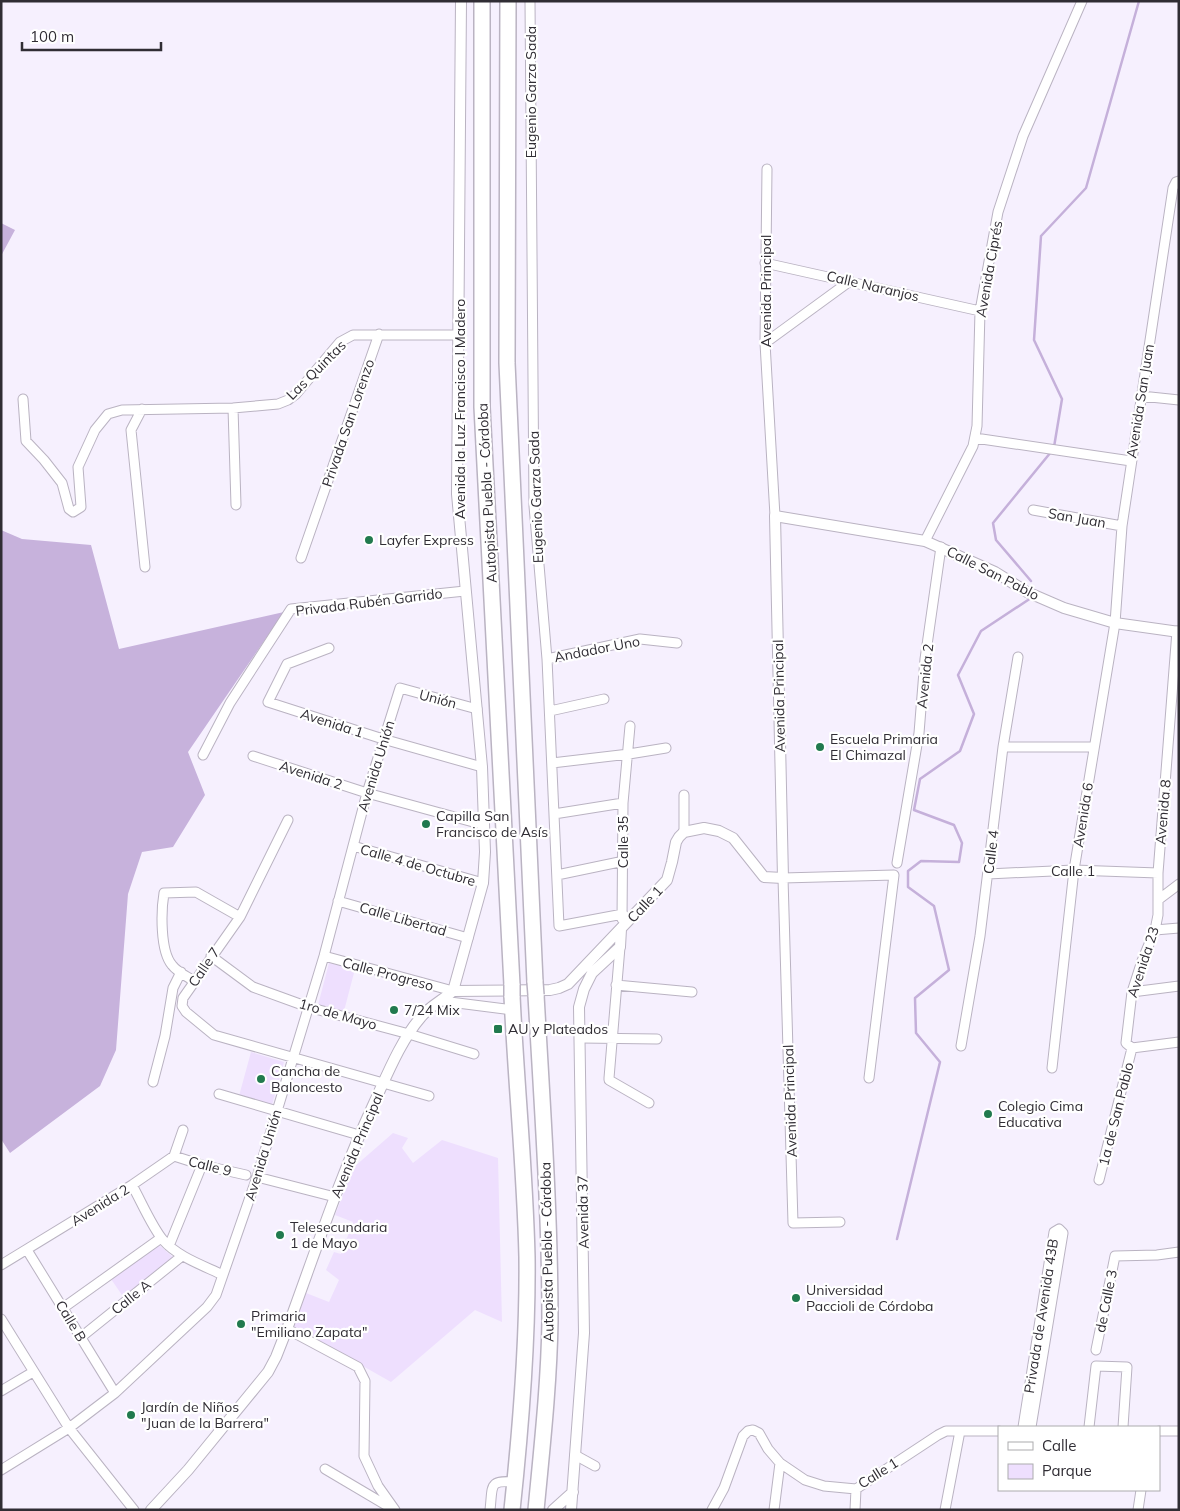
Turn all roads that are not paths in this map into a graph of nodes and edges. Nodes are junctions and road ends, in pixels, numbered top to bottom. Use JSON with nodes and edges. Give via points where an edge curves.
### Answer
{"nodes":[{"id":1,"x":461,"y":1,"type":"edge"},
{"id":2,"x":482,"y":1,"type":"edge"},
{"id":3,"x":508,"y":1,"type":"edge"},
{"id":4,"x":530,"y":1,"type":"edge"},
{"id":5,"x":1082,"y":1,"type":"edge"},
{"id":6,"x":767,"y":169,"type":"dead end"},
{"id":7,"x":1177,"y":181,"type":"edge"},
{"id":8,"x":765,"y":262,"type":"junction"},
{"id":9,"x":850,"y":281,"type":"junction"},
{"id":10,"x":980,"y":311,"type":"junction"},
{"id":11,"x":379,"y":334,"type":"junction"},
{"id":12,"x":459,"y":335,"type":"junction"},
{"id":13,"x":765,"y":343,"type":"junction"},
{"id":14,"x":1141,"y":396,"type":"junction"},
{"id":15,"x":23,"y":399,"type":"dead end"},
{"id":16,"x":1179,"y":400,"type":"edge"},
{"id":17,"x":233,"y":408,"type":"junction"},
{"id":18,"x":142,"y":410,"type":"junction"},
{"id":19,"x":975,"y":438,"type":"junction"},
{"id":20,"x":1131,"y":461,"type":"junction"},
{"id":21,"x":236,"y":505,"type":"dead end"},
{"id":22,"x":1033,"y":510,"type":"dead end"},
{"id":23,"x":775,"y":516,"type":"junction"},
{"id":24,"x":1122,"y":526,"type":"junction"},
{"id":25,"x":925,"y":541,"type":"junction"},
{"id":26,"x":941,"y":547,"type":"junction"},
{"id":27,"x":300,"y":558,"type":"dead end"},
{"id":28,"x":144,"y":567,"type":"dead end"},
{"id":29,"x":465,"y":591,"type":"junction"},
{"id":30,"x":1115,"y":623,"type":"junction"},
{"id":31,"x":1178,"y":632,"type":"edge"},
{"id":32,"x":677,"y":642,"type":"dead end"},
{"id":33,"x":329,"y":648,"type":"dead end"},
{"id":34,"x":1018,"y":656,"type":"dead end"},
{"id":35,"x":547,"y":659,"type":"junction"},
{"id":36,"x":400,"y":688,"type":"joint"},
{"id":37,"x":604,"y":699,"type":"dead end"},
{"id":38,"x":477,"y":709,"type":"junction"},
{"id":39,"x":550,"y":711,"type":"junction"},
{"id":40,"x":630,"y":726,"type":"dead end"},
{"id":41,"x":384,"y":739,"type":"junction"},
{"id":42,"x":1094,"y":747,"type":"junction"},
{"id":43,"x":666,"y":748,"type":"dead end"},
{"id":44,"x":1003,"y":748,"type":"junction"},
{"id":45,"x":203,"y":754,"type":"dead end"},
{"id":46,"x":628,"y":754,"type":"junction"},
{"id":47,"x":253,"y":756,"type":"dead end"},
{"id":48,"x":552,"y":763,"type":"junction"},
{"id":49,"x":482,"y":767,"type":"junction"},
{"id":50,"x":367,"y":792,"type":"junction"},
{"id":51,"x":684,"y":795,"type":"dead end"},
{"id":52,"x":623,"y":803,"type":"junction"},
{"id":53,"x":554,"y":814,"type":"junction"},
{"id":54,"x":288,"y":820,"type":"dead end"},
{"id":55,"x":484,"y":824,"type":"junction"},
{"id":56,"x":684,"y":832,"type":"junction"},
{"id":57,"x":353,"y":846,"type":"junction"},
{"id":58,"x":624,"y":861,"type":"junction"},
{"id":59,"x":897,"y":863,"type":"dead end"},
{"id":60,"x":1074,"y":870,"type":"junction"},
{"id":61,"x":988,"y":874,"type":"junction"},
{"id":62,"x":1158,"y":874,"type":"junction"},
{"id":63,"x":557,"y":875,"type":"junction"},
{"id":64,"x":783,"y":878,"type":"junction"},
{"id":65,"x":483,"y":883,"type":"junction"},
{"id":66,"x":1179,"y":884,"type":"edge"},
{"id":67,"x":1158,"y":900,"type":"junction"},
{"id":68,"x":338,"y":901,"type":"junction"},
{"id":69,"x":623,"y":914,"type":"junction"},
{"id":70,"x":240,"y":917,"type":"junction"},
{"id":71,"x":1179,"y":928,"type":"edge"},
{"id":72,"x":621,"y":929,"type":"junction"},
{"id":73,"x":1155,"y":930,"type":"junction"},
{"id":74,"x":468,"y":938,"type":"junction"},
{"id":75,"x":620,"y":947,"type":"junction"},
{"id":76,"x":211,"y":956,"type":"junction"},
{"id":77,"x":324,"y":956,"type":"junction"},
{"id":78,"x":181,"y":972,"type":"junction"},
{"id":79,"x":194,"y":981,"type":"junction"},
{"id":80,"x":616,"y":985,"type":"junction"},
{"id":81,"x":1179,"y":986,"type":"edge"},
{"id":82,"x":453,"y":991,"type":"junction"},
{"id":83,"x":692,"y":992,"type":"dead end"},
{"id":84,"x":1132,"y":992,"type":"junction"},
{"id":85,"x":512,"y":997,"type":"junction"},
{"id":86,"x":442,"y":1001,"type":"junction"},
{"id":87,"x":308,"y":1007,"type":"junction"},
{"id":88,"x":409,"y":1034,"type":"junction"},
{"id":89,"x":580,"y":1038,"type":"junction"},
{"id":90,"x":611,"y":1039,"type":"junction"},
{"id":91,"x":657,"y":1039,"type":"dead end"},
{"id":92,"x":1179,"y":1042,"type":"edge"},
{"id":93,"x":961,"y":1046,"type":"dead end"},
{"id":94,"x":1132,"y":1048,"type":"junction"},
{"id":95,"x":474,"y":1054,"type":"dead end"},
{"id":96,"x":293,"y":1059,"type":"junction"},
{"id":97,"x":1052,"y":1068,"type":"dead end"},
{"id":98,"x":869,"y":1078,"type":"dead end"},
{"id":99,"x":152,"y":1082,"type":"dead end"},
{"id":100,"x":383,"y":1084,"type":"junction"},
{"id":101,"x":219,"y":1094,"type":"dead end"},
{"id":102,"x":429,"y":1096,"type":"dead end"},
{"id":103,"x":649,"y":1103,"type":"dead end"},
{"id":104,"x":277,"y":1110,"type":"junction"},
{"id":105,"x":183,"y":1130,"type":"dead end"},
{"id":106,"x":359,"y":1136,"type":"junction"},
{"id":107,"x":174,"y":1156,"type":"junction"},
{"id":108,"x":202,"y":1165,"type":"junction"},
{"id":109,"x":246,"y":1174,"type":"dead end"},
{"id":110,"x":257,"y":1177,"type":"junction"},
{"id":111,"x":1099,"y":1180,"type":"dead end"},
{"id":112,"x":132,"y":1185,"type":"junction"},
{"id":113,"x":335,"y":1197,"type":"junction"},
{"id":114,"x":840,"y":1222,"type":"dead end"},
{"id":115,"x":161,"y":1238,"type":"junction"},
{"id":116,"x":169,"y":1246,"type":"junction"},
{"id":117,"x":27,"y":1250,"type":"junction"},
{"id":118,"x":1179,"y":1252,"type":"edge"},
{"id":119,"x":182,"y":1256,"type":"junction"},
{"id":120,"x":1,"y":1265,"type":"edge"},
{"id":121,"x":222,"y":1276,"type":"junction"},
{"id":122,"x":63,"y":1308,"type":"junction"},
{"id":123,"x":1,"y":1319,"type":"edge"},
{"id":124,"x":287,"y":1329,"type":"junction"},
{"id":125,"x":80,"y":1338,"type":"junction"},
{"id":126,"x":1096,"y":1350,"type":"dead end"},
{"id":127,"x":33,"y":1372,"type":"junction"},
{"id":128,"x":1,"y":1392,"type":"edge"},
{"id":129,"x":115,"y":1393,"type":"junction"},
{"id":130,"x":1023,"y":1426,"type":"edge"},
{"id":131,"x":1031,"y":1426,"type":"edge"},
{"id":132,"x":1089,"y":1426,"type":"edge"},
{"id":133,"x":1123,"y":1426,"type":"edge"},
{"id":134,"x":69,"y":1428,"type":"junction"},
{"id":135,"x":960,"y":1431,"type":"junction"},
{"id":136,"x":998,"y":1431,"type":"edge"},
{"id":137,"x":1160,"y":1431,"type":"edge"},
{"id":138,"x":1179,"y":1431,"type":"edge"},
{"id":139,"x":575,"y":1455,"type":"junction"},
{"id":140,"x":780,"y":1463,"type":"junction"},
{"id":141,"x":595,"y":1466,"type":"dead end"},
{"id":142,"x":325,"y":1469,"type":"dead end"},
{"id":143,"x":1,"y":1470,"type":"edge"},
{"id":144,"x":515,"y":1482,"type":"junction"},
{"id":145,"x":856,"y":1489,"type":"junction"},
{"id":146,"x":1141,"y":1491,"type":"edge"},
{"id":147,"x":572,"y":1492,"type":"junction"},
{"id":148,"x":134,"y":1510,"type":"edge"},
{"id":149,"x":151,"y":1510,"type":"edge"},
{"id":150,"x":394,"y":1510,"type":"edge"},
{"id":151,"x":490,"y":1510,"type":"edge"},
{"id":152,"x":512,"y":1510,"type":"edge"},
{"id":153,"x":536,"y":1510,"type":"edge"},
{"id":154,"x":553,"y":1510,"type":"edge"},
{"id":155,"x":571,"y":1510,"type":"edge"},
{"id":156,"x":712,"y":1510,"type":"edge"},
{"id":157,"x":774,"y":1510,"type":"edge"},
{"id":158,"x":855,"y":1510,"type":"edge"},
{"id":159,"x":945,"y":1510,"type":"edge"},
{"id":160,"x":1138,"y":1510,"type":"edge"}],
"edges":[{"from":1,"to":12,"type":"street","name":"Avenida la Luz Francisco I Madero"},
{"from":2,"to":85,"type":"highway","name":"Autopista Puebla - Córdoba","via":[[482,407]]},
{"from":3,"to":153,"type":"highway","name":"Autopista Puebla - Córdoba","via":[[506,364],[547,1187],[550,1323]]},
{"from":4,"to":35,"type":"street","name":"Eugenio Garza Sada","via":[[534,506]]},
{"from":5,"to":10,"type":"street","name":"Avenida Ciprés","via":[[1023,136],[998,212]]},
{"from":6,"to":8,"type":"street","name":"Avenida Principal"},
{"from":7,"to":14,"type":"street","name":"Avenida San Juan","via":[[1173,188]]},
{"from":8,"to":9,"type":"street","name":"Calle Naranjos"},
{"from":8,"to":13,"type":"street","name":"Avenida Principal"},
{"from":9,"to":10,"type":"street","name":"Calle Naranjos"},
{"from":9,"to":13,"type":"street"},
{"from":10,"to":19,"type":"street","name":"Avenida Ciprés"},
{"from":11,"to":12,"type":"street","name":"Las Quintas"},
{"from":11,"to":17,"type":"street","name":"Las Quintas","via":[[353,335],[340,342],[288,400],[278,404]]},
{"from":11,"to":27,"type":"street","name":"Privada San Lorenzo"},
{"from":12,"to":29,"type":"street","name":"Avenida la Luz Francisco I Madero","via":[[457,494]]},
{"from":13,"to":23,"type":"street","name":"Avenida Principal"},
{"from":14,"to":16,"type":"street"},
{"from":14,"to":20,"type":"street","name":"Avenida San Juan"},
{"from":15,"to":18,"type":"street","via":[[26,441],[62,483],[69,509],[73,512],[81,507],[78,467],[95,430],[108,414]]},
{"from":17,"to":18,"type":"street","name":"Las Quintas"},
{"from":17,"to":21,"type":"street"},
{"from":18,"to":28,"type":"street","via":[[131,430]]},
{"from":19,"to":20,"type":"street"},
{"from":19,"to":25,"type":"street","name":"Avenida Ciprés"},
{"from":20,"to":24,"type":"street","name":"Avenida San Juan"},
{"from":22,"to":24,"type":"street","name":"San Juan"},
{"from":23,"to":25,"type":"street","name":"Calle San Pablo"},
{"from":23,"to":64,"type":"street","name":"Avenida Principal"},
{"from":24,"to":30,"type":"street","name":"Avenida San Juan"},
{"from":25,"to":26,"type":"street","name":"Calle San Pablo"},
{"from":26,"to":30,"type":"street","name":"Calle San Pablo","via":[[1027,592],[1064,608]]},
{"from":26,"to":59,"type":"street","name":"Avenida 2","via":[[919,733]]},
{"from":29,"to":38,"type":"street","name":"Avenida la Luz Francisco I Madero"},
{"from":29,"to":45,"type":"street","name":"Privada Rubén Garrido","via":[[291,609],[230,703]]},
{"from":30,"to":31,"type":"street","name":"Calle San Pablo"},
{"from":30,"to":42,"type":"street","name":"Avenida 6"},
{"from":31,"to":62,"type":"street","name":"Avenida 8"},
{"from":32,"to":35,"type":"street","name":"Andador Uno","via":[[640,639]]},
{"from":33,"to":41,"type":"street","name":"Avenida 1","via":[[287,664],[268,702]]},
{"from":34,"to":44,"type":"street","name":"Calle 4"},
{"from":35,"to":39,"type":"street","name":"Eugenio Garza Sada"},
{"from":36,"to":38,"type":"street","name":"Unión"},
{"from":36,"to":41,"type":"street","name":"Avenida Unión"},
{"from":37,"to":39,"type":"street"},
{"from":38,"to":49,"type":"street","name":"Avenida la Luz Francisco I Madero"},
{"from":39,"to":48,"type":"street","name":"Eugenio Garza Sada"},
{"from":40,"to":46,"type":"street","name":"Calle 35"},
{"from":41,"to":49,"type":"street","name":"Avenida 1"},
{"from":41,"to":50,"type":"street","name":"Avenida Unión"},
{"from":42,"to":44,"type":"street"},
{"from":42,"to":60,"type":"street","name":"Avenida 6"},
{"from":43,"to":46,"type":"street"},
{"from":44,"to":61,"type":"street","name":"Calle 4"},
{"from":46,"to":48,"type":"street"},
{"from":46,"to":52,"type":"street","name":"Calle 35"},
{"from":47,"to":50,"type":"street","name":"Avenida 2"},
{"from":48,"to":53,"type":"street","name":"Eugenio Garza Sada"},
{"from":49,"to":55,"type":"street","name":"Avenida la Luz Francisco I Madero"},
{"from":50,"to":55,"type":"street","name":"Avenida 2"},
{"from":50,"to":57,"type":"street","name":"Avenida Unión"},
{"from":51,"to":56,"type":"street"},
{"from":52,"to":53,"type":"street"},
{"from":52,"to":58,"type":"street","name":"Calle 35"},
{"from":53,"to":63,"type":"street","name":"Eugenio Garza Sada"},
{"from":54,"to":70,"type":"street","name":"Calle 7"},
{"from":55,"to":65,"type":"street","name":"Avenida la Luz Francisco I Madero"},
{"from":56,"to":64,"type":"street","via":[[704,828],[719,831],[734,838],[764,877]]},
{"from":56,"to":72,"type":"street","name":"Calle 1","via":[[676,842],[667,880]]},
{"from":57,"to":65,"type":"street","name":"Calle 4 de Octubre"},
{"from":57,"to":68,"type":"street","name":"Avenida Unión"},
{"from":58,"to":63,"type":"street"},
{"from":58,"to":69,"type":"street","name":"Calle 35"},
{"from":60,"to":61,"type":"street","name":"Calle 1"},
{"from":60,"to":62,"type":"street","name":"Calle 1"},
{"from":60,"to":97,"type":"street","name":"Avenida 6"},
{"from":61,"to":93,"type":"street","name":"Calle 4"},
{"from":62,"to":67,"type":"street","name":"Avenida 23"},
{"from":63,"to":69,"type":"street","name":"Eugenio Garza Sada","via":[[559,926]]},
{"from":64,"to":98,"type":"street","via":[[894,875]]},
{"from":64,"to":114,"type":"street","name":"Avenida Principal","via":[[793,1224]]},
{"from":65,"to":74,"type":"street","name":"Avenida la Luz Francisco I Madero"},
{"from":66,"to":67,"type":"street"},
{"from":67,"to":73,"type":"street","name":"Avenida 23"},
{"from":68,"to":74,"type":"street","name":"Calle Libertad"},
{"from":68,"to":77,"type":"street","name":"Avenida Unión"},
{"from":69,"to":72,"type":"street","name":"Calle 35"},
{"from":70,"to":76,"type":"street","name":"Calle 7"},
{"from":70,"to":78,"type":"street","via":[[196,892],[164,893],[164,945],[172,965]]},
{"from":71,"to":73,"type":"street"},
{"from":72,"to":75,"type":"street"},
{"from":72,"to":82,"type":"street","name":"Calle 1","via":[[568,984],[560,988]]},
{"from":73,"to":84,"type":"street","name":"Avenida 23"},
{"from":74,"to":82,"type":"street","name":"Avenida la Luz Francisco I Madero"},
{"from":75,"to":80,"type":"street"},
{"from":75,"to":89,"type":"street","name":"Avenida 37","via":[[592,973],[584,989],[579,1007]]},
{"from":76,"to":79,"type":"street","name":"Calle 7"},
{"from":76,"to":87,"type":"street","name":"1ro de Mayo","via":[[253,987]]},
{"from":77,"to":82,"type":"street","name":"Calle Progreso"},
{"from":77,"to":87,"type":"street","name":"Avenida Unión"},
{"from":78,"to":79,"type":"street"},
{"from":78,"to":99,"type":"street","via":[[173,988],[165,1036]]},
{"from":79,"to":96,"type":"street","name":"Calle 7","via":[[183,998],[182,1006],[214,1036]]},
{"from":80,"to":83,"type":"street"},
{"from":80,"to":90,"type":"street"},
{"from":81,"to":84,"type":"street"},
{"from":82,"to":86,"type":"street","name":"Avenida Principal"},
{"from":84,"to":94,"type":"street","name":"Avenida 23","via":[[1126,1043]]},
{"from":85,"to":86,"type":"street"},
{"from":85,"to":144,"type":"highway","name":"Autopista Puebla - Córdoba","via":[[527,1273],[525,1358]]},
{"from":86,"to":88,"type":"street","name":"Avenida Principal","via":[[429,1008]]},
{"from":87,"to":88,"type":"street","name":"1ro de Mayo"},
{"from":87,"to":96,"type":"street","name":"Avenida Unión"},
{"from":88,"to":95,"type":"street","name":"1ro de Mayo"},
{"from":88,"to":100,"type":"street","name":"Avenida Principal"},
{"from":89,"to":90,"type":"street"},
{"from":89,"to":139,"type":"street","name":"Avenida 37","via":[[584,1332]]},
{"from":90,"to":91,"type":"street"},
{"from":90,"to":103,"type":"street","via":[[609,1080]]},
{"from":92,"to":94,"type":"street"},
{"from":94,"to":111,"type":"street","name":"1a de San Pablo"},
{"from":96,"to":100,"type":"street"},
{"from":96,"to":104,"type":"street","name":"Avenida Unión"},
{"from":100,"to":102,"type":"street"},
{"from":100,"to":106,"type":"street","name":"Avenida Principal"},
{"from":101,"to":104,"type":"street"},
{"from":104,"to":106,"type":"street"},
{"from":104,"to":110,"type":"street","name":"Avenida Unión"},
{"from":105,"to":107,"type":"street"},
{"from":106,"to":113,"type":"street","name":"Avenida Principal"},
{"from":107,"to":108,"type":"street","name":"Calle 9"},
{"from":107,"to":112,"type":"street","name":"Avenida 2"},
{"from":108,"to":109,"type":"street","name":"Calle 9"},
{"from":108,"to":116,"type":"street"},
{"from":110,"to":113,"type":"street"},
{"from":110,"to":121,"type":"street","name":"Avenida Unión"},
{"from":112,"to":115,"type":"street"},
{"from":112,"to":117,"type":"street","name":"Avenida 2"},
{"from":113,"to":124,"type":"street","name":"Avenida Principal"},
{"from":115,"to":116,"type":"street"},
{"from":115,"to":122,"type":"street"},
{"from":116,"to":119,"type":"street"},
{"from":117,"to":120,"type":"street","name":"Avenida 2"},
{"from":117,"to":122,"type":"street","name":"Calle B"},
{"from":118,"to":126,"type":"street","name":"de Calle 3","via":[[1115,1256]]},
{"from":119,"to":121,"type":"street"},
{"from":119,"to":125,"type":"street","name":"Calle A"},
{"from":121,"to":129,"type":"street","name":"Avenida Unión","via":[[216,1296],[206,1307]]},
{"from":122,"to":125,"type":"street","name":"Calle B"},
{"from":123,"to":127,"type":"street"},
{"from":124,"to":149,"type":"street","name":"Avenida Principal","via":[[276,1358],[259,1383]]},
{"from":124,"to":150,"type":"street","via":[[358,1367],[365,1381],[364,1456]]},
{"from":125,"to":129,"type":"street","name":"Calle B"},
{"from":127,"to":128,"type":"street"},
{"from":127,"to":134,"type":"street"},
{"from":129,"to":134,"type":"street","name":"Avenida Unión"},
{"from":130,"to":131,"type":"street","name":"Privada de Avenida 43B","via":[[1054,1232],[1059,1229],[1063,1233]]},
{"from":132,"to":133,"type":"street","via":[[1096,1366],[1127,1367]]},
{"from":134,"to":143,"type":"street","name":"Avenida Unión"},
{"from":134,"to":148,"type":"street"},
{"from":135,"to":136,"type":"street"},
{"from":135,"to":145,"type":"street","name":"Calle 1","via":[[946,1431],[938,1435]]},
{"from":135,"to":159,"type":"street"},
{"from":137,"to":138,"type":"street"},
{"from":139,"to":141,"type":"street"},
{"from":139,"to":147,"type":"street","name":"Avenida 37"},
{"from":140,"to":145,"type":"street","name":"Calle 1","via":[[815,1484]]},
{"from":140,"to":156,"type":"street","name":"Calle 1","via":[[758,1433],[748,1431]]},
{"from":140,"to":157,"type":"street"},
{"from":142,"to":150,"type":"street"},
{"from":144,"to":151,"type":"street","via":[[495,1483]]},
{"from":144,"to":152,"type":"highway","name":"Autopista Puebla - Córdoba"},
{"from":145,"to":158,"type":"street"},
{"from":146,"to":160,"type":"street"},
{"from":147,"to":154,"type":"street"},
{"from":147,"to":155,"type":"street","name":"Avenida 37"}]}
